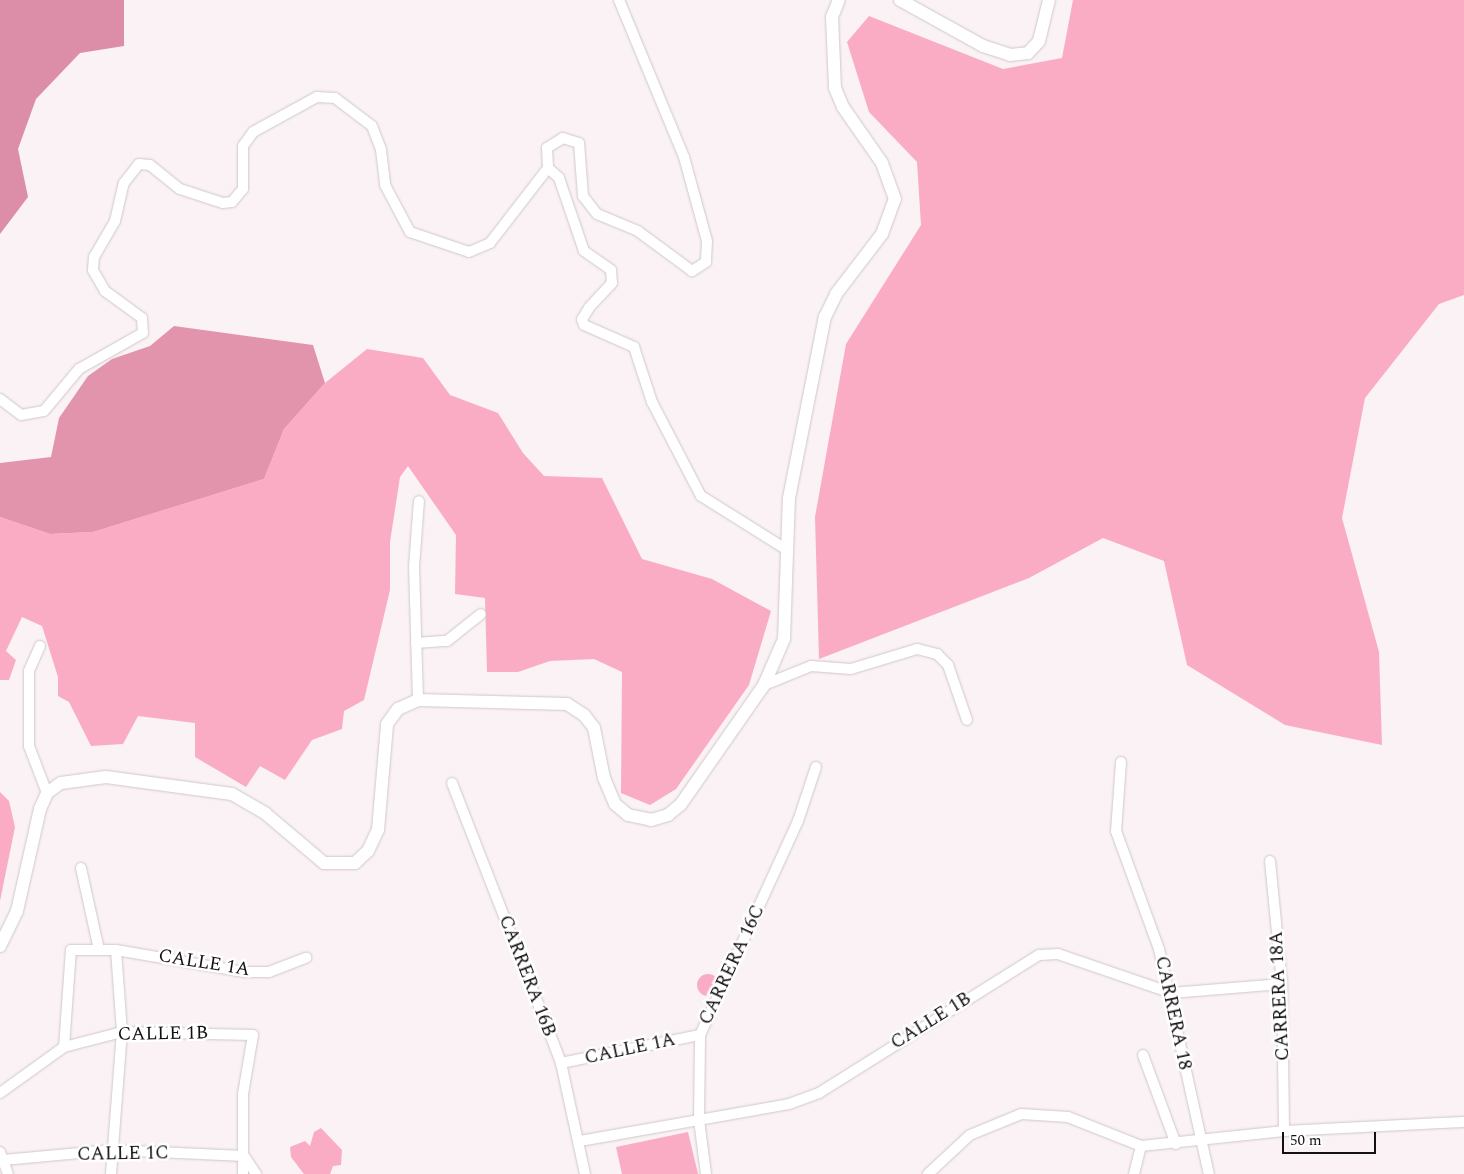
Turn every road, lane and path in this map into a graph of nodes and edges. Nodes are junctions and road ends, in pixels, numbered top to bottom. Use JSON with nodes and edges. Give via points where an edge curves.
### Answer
{"nodes":[{"id":1,"x":619,"y":0,"type":"edge"},
{"id":2,"x":839,"y":0,"type":"edge"},
{"id":3,"x":900,"y":0,"type":"edge"},
{"id":4,"x":1049,"y":0,"type":"edge"},
{"id":5,"x":548,"y":168,"type":"junction"},
{"id":6,"x":0,"y":399,"type":"edge"},
{"id":7,"x":419,"y":501,"type":"dead end"},
{"id":8,"x":787,"y":550,"type":"junction"},
{"id":9,"x":481,"y":614,"type":"dead end"},
{"id":10,"x":416,"y":644,"type":"junction"},
{"id":11,"x":40,"y":646,"type":"dead end"},
{"id":12,"x":764,"y":685,"type":"junction"},
{"id":13,"x":418,"y":700,"type":"junction"},
{"id":14,"x":967,"y":720,"type":"dead end"},
{"id":15,"x":1121,"y":762,"type":"dead end"},
{"id":16,"x":816,"y":766,"type":"dead end"},
{"id":17,"x":452,"y":783,"type":"dead end"},
{"id":18,"x":47,"y":794,"type":"junction"},
{"id":19,"x":1270,"y":861,"type":"dead end"},
{"id":20,"x":81,"y":868,"type":"dead end"},
{"id":21,"x":0,"y":946,"type":"edge"},
{"id":22,"x":99,"y":950,"type":"junction"},
{"id":23,"x":116,"y":950,"type":"junction"},
{"id":24,"x":306,"y":958,"type":"dead end"},
{"id":25,"x":1282,"y":984,"type":"junction"},
{"id":26,"x":1171,"y":993,"type":"junction"},
{"id":27,"x":122,"y":1032,"type":"junction"},
{"id":28,"x":700,"y":1035,"type":"junction"},
{"id":29,"x":64,"y":1047,"type":"junction"},
{"id":30,"x":1144,"y":1055,"type":"dead end"},
{"id":31,"x":561,"y":1063,"type":"junction"},
{"id":32,"x":0,"y":1093,"type":"edge"},
{"id":33,"x":699,"y":1120,"type":"junction"},
{"id":34,"x":1464,"y":1122,"type":"edge"},
{"id":35,"x":1284,"y":1131,"type":"junction"},
{"id":36,"x":1199,"y":1139,"type":"junction"},
{"id":37,"x":580,"y":1141,"type":"junction"},
{"id":38,"x":1176,"y":1144,"type":"junction"},
{"id":39,"x":1141,"y":1146,"type":"junction"},
{"id":40,"x":112,"y":1150,"type":"junction"},
{"id":41,"x":1,"y":1156,"type":"edge"},
{"id":42,"x":244,"y":1156,"type":"junction"},
{"id":43,"x":8,"y":1174,"type":"edge"},
{"id":44,"x":111,"y":1174,"type":"edge"},
{"id":45,"x":243,"y":1174,"type":"edge"},
{"id":46,"x":256,"y":1174,"type":"edge"},
{"id":47,"x":584,"y":1174,"type":"edge"},
{"id":48,"x":706,"y":1174,"type":"edge"},
{"id":49,"x":928,"y":1174,"type":"edge"},
{"id":50,"x":1134,"y":1174,"type":"edge"},
{"id":51,"x":1209,"y":1174,"type":"edge"}],
"edges":[{"from":1,"to":5,"type":"street","via":[[684,157],[707,241],[706,262],[692,271],[638,231],[597,214],[583,196],[579,143],[563,138],[547,148]]},
{"from":2,"to":8,"type":"street","via":[[832,17],[836,88],[843,107],[882,163],[895,199],[882,234],[836,294],[825,317],[795,452]]},
{"from":3,"to":4,"type":"street","via":[[983,46],[1010,55],[1028,53],[1039,41]]},
{"from":5,"to":6,"type":"street","via":[[490,243],[469,252],[410,232],[385,185],[381,150],[372,126],[335,98],[318,97],[253,132],[243,146],[243,189],[232,202],[223,203],[180,189],[150,165],[139,164],[124,183],[115,221],[94,257],[93,270],[105,291],[142,318],[143,333],[79,369],[44,411],[21,415]]},
{"from":5,"to":8,"type":"street","via":[[559,178],[584,251],[611,270],[612,283],[589,308],[582,319],[584,325],[634,347],[652,402],[701,496]]},
{"from":7,"to":10,"type":"street","via":[[414,567]]},
{"from":8,"to":12,"type":"street","via":[[784,639]]},
{"from":9,"to":10,"type":"street","via":[[447,640]]},
{"from":10,"to":13,"type":"street"},
{"from":11,"to":18,"type":"street","via":[[29,671],[29,746]]},
{"from":12,"to":13,"type":"street","via":[[681,804],[668,815],[652,820],[628,815],[616,804],[604,778],[594,728],[584,714],[567,704]]},
{"from":12,"to":14,"type":"street","via":[[811,666],[851,669],[917,650],[937,654],[948,665]]},
{"from":13,"to":18,"type":"street","via":[[398,709],[387,724],[378,830],[368,851],[355,864],[324,863],[266,814],[232,794],[151,781],[81,777],[61,783]]},
{"from":15,"to":26,"type":"street","name":"CARRERA 18","via":[[1116,830]]},
{"from":16,"to":28,"type":"street","name":"CARRERA 16C","via":[[794,830]]},
{"from":17,"to":31,"type":"street","name":"CARRERA 16B"},
{"from":18,"to":21,"type":"street","via":[[17,911]]},
{"from":19,"to":25,"type":"street","name":"CARRERA 18A"},
{"from":20,"to":22,"type":"street"},
{"from":22,"to":23,"type":"street","name":"CALLE 1A"},
{"from":22,"to":29,"type":"street","name":"CALLE 1A","via":[[71,950]]},
{"from":23,"to":24,"type":"street","name":"CALLE 1A","via":[[245,972],[269,972]]},
{"from":23,"to":27,"type":"street"},
{"from":25,"to":26,"type":"street","name":"CALLE 1B"},
{"from":25,"to":35,"type":"street","name":"CARRERA 18A"},
{"from":26,"to":33,"type":"street","name":"CALLE 1B","via":[[1058,954],[1039,955],[819,1094],[789,1104]]},
{"from":26,"to":36,"type":"street","name":"CARRERA 18"},
{"from":27,"to":29,"type":"street","name":"CALLE 1B"},
{"from":27,"to":40,"type":"street"},
{"from":27,"to":42,"type":"street","name":"CALLE 1B","via":[[253,1035],[243,1094]]},
{"from":28,"to":31,"type":"street","name":"CALLE 1A"},
{"from":28,"to":33,"type":"street","name":"CARRERA 16C"},
{"from":29,"to":32,"type":"street","name":"CALLE 1B"},
{"from":30,"to":38,"type":"street"},
{"from":31,"to":37,"type":"street","name":"CARRERA 16B"},
{"from":33,"to":37,"type":"street","name":"CALLE 1B"},
{"from":33,"to":48,"type":"street","name":"CARRERA 16C"},
{"from":34,"to":35,"type":"street"},
{"from":35,"to":36,"type":"street"},
{"from":36,"to":38,"type":"street"},
{"from":36,"to":51,"type":"street","name":"CARRERA 18"},
{"from":37,"to":47,"type":"street","name":"CARRERA 16B"},
{"from":38,"to":39,"type":"street"},
{"from":39,"to":49,"type":"street","via":[[1068,1117],[1021,1114],[970,1135]]},
{"from":39,"to":50,"type":"street"},
{"from":40,"to":41,"type":"street","name":"CALLE 1C"},
{"from":40,"to":42,"type":"street","name":"CALLE 1C"},
{"from":40,"to":44,"type":"street"},
{"from":41,"to":43,"type":"street"},
{"from":42,"to":45,"type":"street"},
{"from":42,"to":46,"type":"street"}]}
